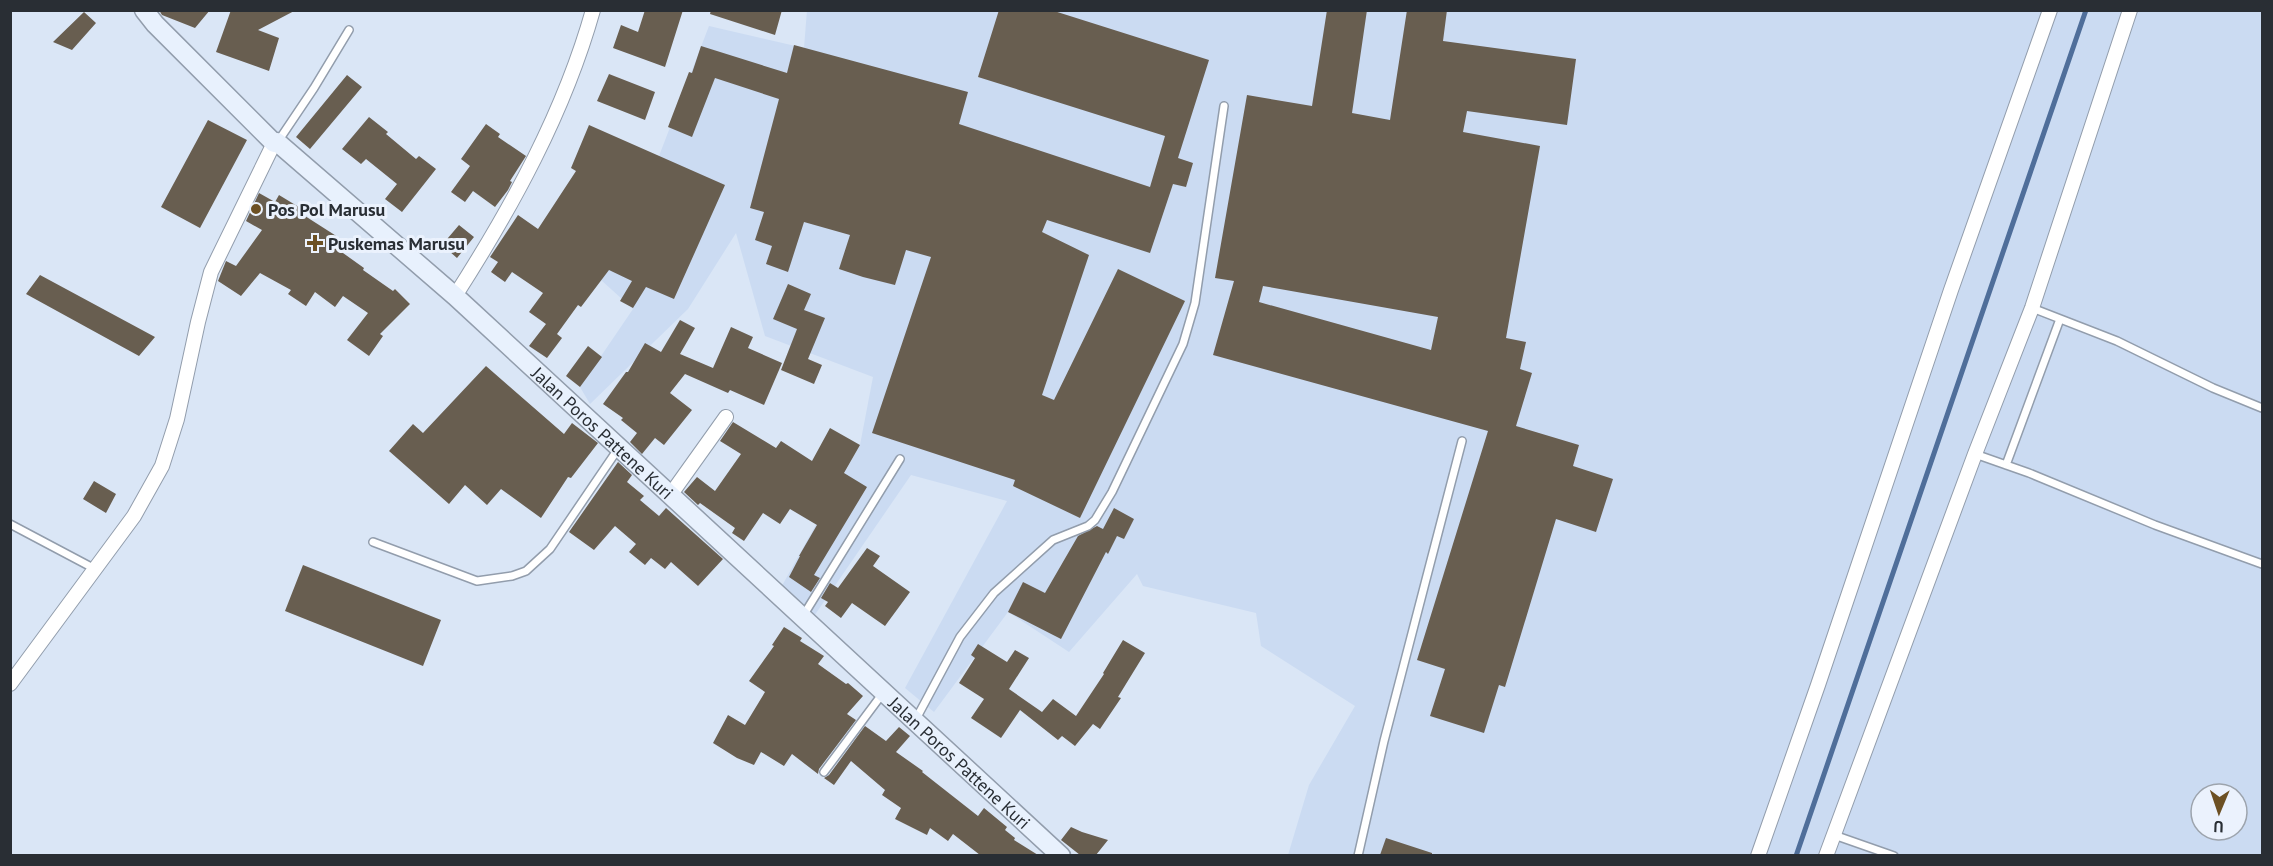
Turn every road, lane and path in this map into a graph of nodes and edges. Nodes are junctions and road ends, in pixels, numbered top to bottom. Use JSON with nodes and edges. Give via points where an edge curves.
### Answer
{"nodes":[{"id":1,"x":144,"y":10,"type":"edge"},
{"id":2,"x":593,"y":10,"type":"edge"},
{"id":3,"x":2050,"y":10,"type":"edge"},
{"id":4,"x":2130,"y":10,"type":"edge"},
{"id":5,"x":349,"y":30,"type":"dead end"},
{"id":6,"x":1224,"y":106,"type":"dead end"},
{"id":7,"x":275,"y":143,"type":"junction"},
{"id":8,"x":455,"y":296,"type":"junction"},
{"id":9,"x":2032,"y":308,"type":"junction"},
{"id":10,"x":2060,"y":319,"type":"junction"},
{"id":11,"x":2262,"y":408,"type":"edge"},
{"id":12,"x":726,"y":417,"type":"dead end"},
{"id":13,"x":1462,"y":441,"type":"dead end"},
{"id":14,"x":619,"y":447,"type":"junction"},
{"id":15,"x":1975,"y":454,"type":"junction"},
{"id":16,"x":900,"y":459,"type":"dead end"},
{"id":17,"x":2006,"y":465,"type":"junction"},
{"id":18,"x":671,"y":494,"type":"junction"},
{"id":19,"x":10,"y":524,"type":"edge"},
{"id":20,"x":373,"y":542,"type":"dead end"},
{"id":21,"x":2262,"y":564,"type":"edge"},
{"id":22,"x":95,"y":569,"type":"junction"},
{"id":23,"x":803,"y":616,"type":"junction"},
{"id":24,"x":10,"y":684,"type":"edge"},
{"id":25,"x":885,"y":691,"type":"junction"},
{"id":26,"x":916,"y":719,"type":"junction"},
{"id":27,"x":824,"y":772,"type":"dead end"},
{"id":28,"x":1833,"y":835,"type":"junction"},
{"id":29,"x":1061,"y":855,"type":"edge"},
{"id":30,"x":1359,"y":855,"type":"edge"},
{"id":31,"x":1758,"y":855,"type":"edge"},
{"id":32,"x":1826,"y":855,"type":"edge"},
{"id":33,"x":1894,"y":855,"type":"edge"}],
"edges":[{"from":1,"to":7,"type":"street","name":"Jalan Poros Pattene Kuri"},
{"from":2,"to":8,"type":"street","via":[[537,155],[489,244]]},
{"from":3,"to":31,"type":"street"},
{"from":4,"to":9,"type":"street"},
{"from":5,"to":7,"type":"lane"},
{"from":6,"to":26,"type":"lane","via":[[1195,303],[1183,344],[1112,492],[1088,526],[1053,540],[994,593],[960,637]]},
{"from":7,"to":8,"type":"street","name":"Jalan Poros Pattene Kuri"},
{"from":7,"to":22,"type":"street","via":[[212,272],[162,466],[134,516]]},
{"from":8,"to":14,"type":"street","name":"Jalan Poros Pattene Kuri"},
{"from":9,"to":10,"type":"lane"},
{"from":9,"to":15,"type":"street"},
{"from":10,"to":11,"type":"lane"},
{"from":10,"to":17,"type":"lane"},
{"from":12,"to":18,"type":"street"},
{"from":13,"to":30,"type":"lane","via":[[1384,741]]},
{"from":14,"to":18,"type":"street","name":"Jalan Poros Pattene Kuri"},
{"from":14,"to":20,"type":"lane","via":[[550,549],[526,571],[477,581]]},
{"from":15,"to":17,"type":"lane"},
{"from":15,"to":28,"type":"street"},
{"from":16,"to":23,"type":"lane"},
{"from":17,"to":21,"type":"lane"},
{"from":18,"to":23,"type":"street","name":"Jalan Poros Pattene Kuri"},
{"from":19,"to":22,"type":"lane"},
{"from":22,"to":24,"type":"street"},
{"from":23,"to":25,"type":"street","name":"Jalan Poros Pattene Kuri"},
{"from":25,"to":26,"type":"street","name":"Jalan Poros Pattene Kuri"},
{"from":25,"to":27,"type":"lane"},
{"from":26,"to":29,"type":"street","name":"Jalan Poros Pattene Kuri"},
{"from":28,"to":32,"type":"street"},
{"from":28,"to":33,"type":"lane"}]}
